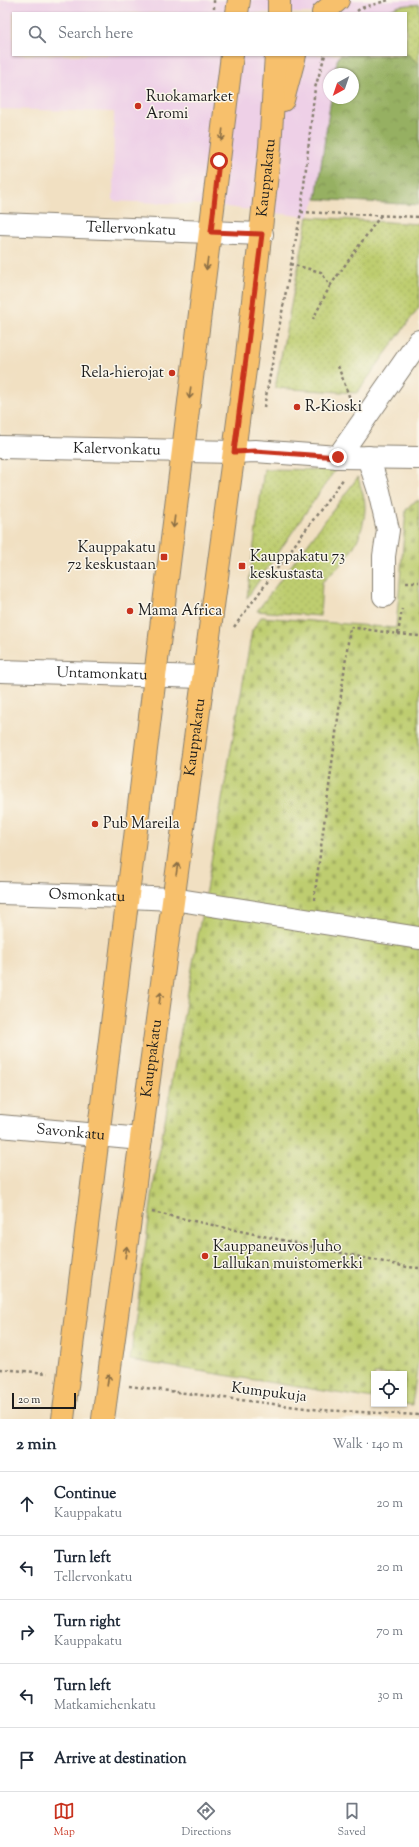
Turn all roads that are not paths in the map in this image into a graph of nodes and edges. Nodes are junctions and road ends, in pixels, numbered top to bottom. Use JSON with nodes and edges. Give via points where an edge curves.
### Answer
{"nodes":[{"id":1,"x":239,"y":0,"type":"edge"},
{"id":2,"x":279,"y":0,"type":"edge"},
{"id":3,"x":338,"y":0,"type":"edge"},
{"id":4,"x":237,"y":12,"type":"edge"},
{"id":5,"x":278,"y":12,"type":"edge"},
{"id":6,"x":324,"y":12,"type":"edge"},
{"id":7,"x":232,"y":56,"type":"edge"},
{"id":8,"x":276,"y":56,"type":"edge"},
{"id":9,"x":295,"y":56,"type":"edge"},
{"id":10,"x":270,"y":147,"type":"junction"},
{"id":11,"x":0,"y":224,"type":"edge"},
{"id":12,"x":211,"y":232,"type":"junction"},
{"id":13,"x":262,"y":234,"type":"junction"},
{"id":14,"x":419,"y":341,"type":"edge"},
{"id":15,"x":0,"y":447,"type":"edge"},
{"id":16,"x":183,"y":451,"type":"junction"},
{"id":17,"x":234,"y":452,"type":"junction"},
{"id":18,"x":338,"y":457,"type":"junction"},
{"id":19,"x":364,"y":457,"type":"junction"},
{"id":20,"x":419,"y":458,"type":"edge"},
{"id":21,"x":394,"y":590,"type":"road end"},
{"id":22,"x":0,"y":671,"type":"edge"},
{"id":23,"x":156,"y":676,"type":"junction"},
{"id":24,"x":203,"y":677,"type":"junction"},
{"id":25,"x":0,"y":893,"type":"edge"},
{"id":26,"x":128,"y":896,"type":"junction"},
{"id":27,"x":173,"y":900,"type":"junction"},
{"id":28,"x":419,"y":938,"type":"edge"},
{"id":29,"x":0,"y":1126,"type":"edge"},
{"id":30,"x":99,"y":1135,"type":"junction"},
{"id":31,"x":141,"y":1139,"type":"junction"},
{"id":32,"x":64,"y":1419,"type":"edge"},
{"id":33,"x":103,"y":1419,"type":"edge"}],
"edges":[{"from":1,"to":4,"type":"main road"},
{"from":2,"to":5,"type":"main road"},
{"from":3,"to":6,"type":"main road"},
{"from":7,"to":12,"type":"main road","one_way":true},
{"from":8,"to":10,"type":"main road","name":"Kauppakatu"},
{"from":9,"to":10,"type":"main road"},
{"from":10,"to":13,"type":"main road","name":"Kauppakatu"},
{"from":11,"to":12,"type":"street","name":"Tellervonkatu"},
{"from":12,"to":13,"type":"street","name":"Tellervonkatu"},
{"from":12,"to":16,"type":"main road","one_way":true},
{"from":13,"to":17,"type":"main road","name":"Kauppakatu"},
{"from":14,"to":18,"type":"street"},
{"from":15,"to":16,"type":"street","name":"Kalervonkatu"},
{"from":16,"to":17,"type":"street","name":"Kalervonkatu"},
{"from":16,"to":23,"type":"main road","one_way":true},
{"from":17,"to":18,"type":"street","name":"Kalervonkatu","via":[[255,451]]},
{"from":17,"to":24,"type":"main road","name":"Kauppakatu"},
{"from":18,"to":19,"type":"street","name":"Kalervonkatu"},
{"from":19,"to":20,"type":"street","name":"Kalervonkatu"},
{"from":19,"to":21,"type":"street","via":[[379,491],[388,530],[384,556]]},
{"from":22,"to":23,"type":"street","name":"Untamonkatu"},
{"from":23,"to":24,"type":"street","name":"Untamonkatu"},
{"from":23,"to":26,"type":"main road"},
{"from":27,"to":24,"type":"main road","name":"Kauppakatu","one_way":true},
{"from":25,"to":26,"type":"street","name":"Osmonkatu"},
{"from":26,"to":27,"type":"street","name":"Osmonkatu"},
{"from":26,"to":30,"type":"main road"},
{"from":27,"to":28,"type":"street","name":"Osmonkatu"},
{"from":31,"to":27,"type":"main road","name":"Kauppakatu","one_way":true},
{"from":29,"to":30,"type":"street","name":"Savonkatu"},
{"from":30,"to":31,"type":"street","name":"Savonkatu"},
{"from":30,"to":32,"type":"main road"},
{"from":33,"to":31,"type":"main road","name":"Kauppakatu","one_way":true}]}
